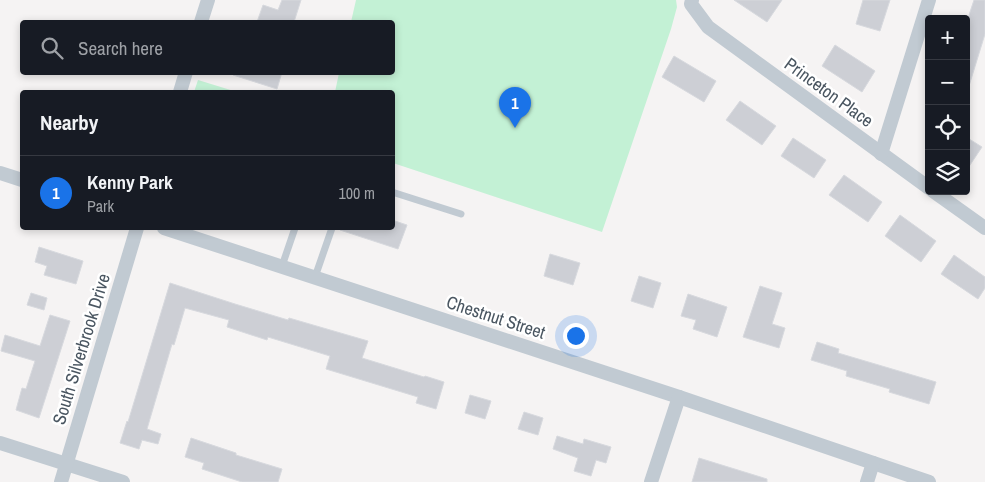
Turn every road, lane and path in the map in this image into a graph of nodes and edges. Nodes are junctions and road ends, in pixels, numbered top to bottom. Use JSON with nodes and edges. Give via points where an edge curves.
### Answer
{"nodes":[{"id":1,"x":208,"y":0,"type":"edge"},
{"id":2,"x":692,"y":0,"type":"edge"},
{"id":3,"x":929,"y":0,"type":"edge"},
{"id":4,"x":203,"y":20,"type":"edge"},
{"id":5,"x":185,"y":75,"type":"edge"},
{"id":6,"x":181,"y":90,"type":"edge"},
{"id":7,"x":882,"y":154,"type":"junction"},
{"id":8,"x":0,"y":173,"type":"edge"},
{"id":9,"x":20,"y":179,"type":"edge"},
{"id":10,"x":925,"y":185,"type":"edge"},
{"id":11,"x":395,"y":193,"type":"edge"},
{"id":12,"x":939,"y":195,"type":"edge"},
{"id":13,"x":461,"y":214,"type":"dead end"},
{"id":14,"x":985,"y":228,"type":"edge"},
{"id":15,"x":137,"y":230,"type":"edge"},
{"id":16,"x":170,"y":230,"type":"edge"},
{"id":17,"x":294,"y":230,"type":"edge"},
{"id":18,"x":331,"y":230,"type":"edge"},
{"id":19,"x":282,"y":266,"type":"junction"},
{"id":20,"x":315,"y":277,"type":"junction"},
{"id":21,"x":679,"y":397,"type":"junction"},
{"id":22,"x":0,"y":443,"type":"edge"},
{"id":23,"x":67,"y":463,"type":"junction"},
{"id":24,"x":873,"y":463,"type":"junction"},
{"id":25,"x":61,"y":482,"type":"edge"},
{"id":26,"x":123,"y":482,"type":"edge"},
{"id":27,"x":651,"y":482,"type":"edge"},
{"id":28,"x":867,"y":482,"type":"edge"},
{"id":29,"x":929,"y":482,"type":"edge"}],
"edges":[{"from":1,"to":4,"type":"street"},
{"from":2,"to":7,"type":"street","name":"Princeton Place","via":[[691,4],[708,27]]},
{"from":3,"to":7,"type":"street"},
{"from":5,"to":6,"type":"street"},
{"from":7,"to":10,"type":"street","name":"Princeton Place"},
{"from":8,"to":9,"type":"street"},
{"from":11,"to":13,"type":"lane"},
{"from":12,"to":14,"type":"street"},
{"from":15,"to":23,"type":"street","name":"South Silverbrook Drive"},
{"from":16,"to":19,"type":"street","name":"Chestnut Street"},
{"from":17,"to":19,"type":"lane"},
{"from":18,"to":20,"type":"lane"},
{"from":19,"to":20,"type":"street","name":"Chestnut Street"},
{"from":20,"to":21,"type":"street","name":"Chestnut Street"},
{"from":21,"to":24,"type":"street","name":"Chestnut Street"},
{"from":21,"to":27,"type":"street"},
{"from":22,"to":23,"type":"street"},
{"from":23,"to":25,"type":"street","name":"South Silverbrook Drive"},
{"from":23,"to":26,"type":"street"},
{"from":24,"to":28,"type":"street"},
{"from":24,"to":29,"type":"street","name":"Chestnut Street"}]}
